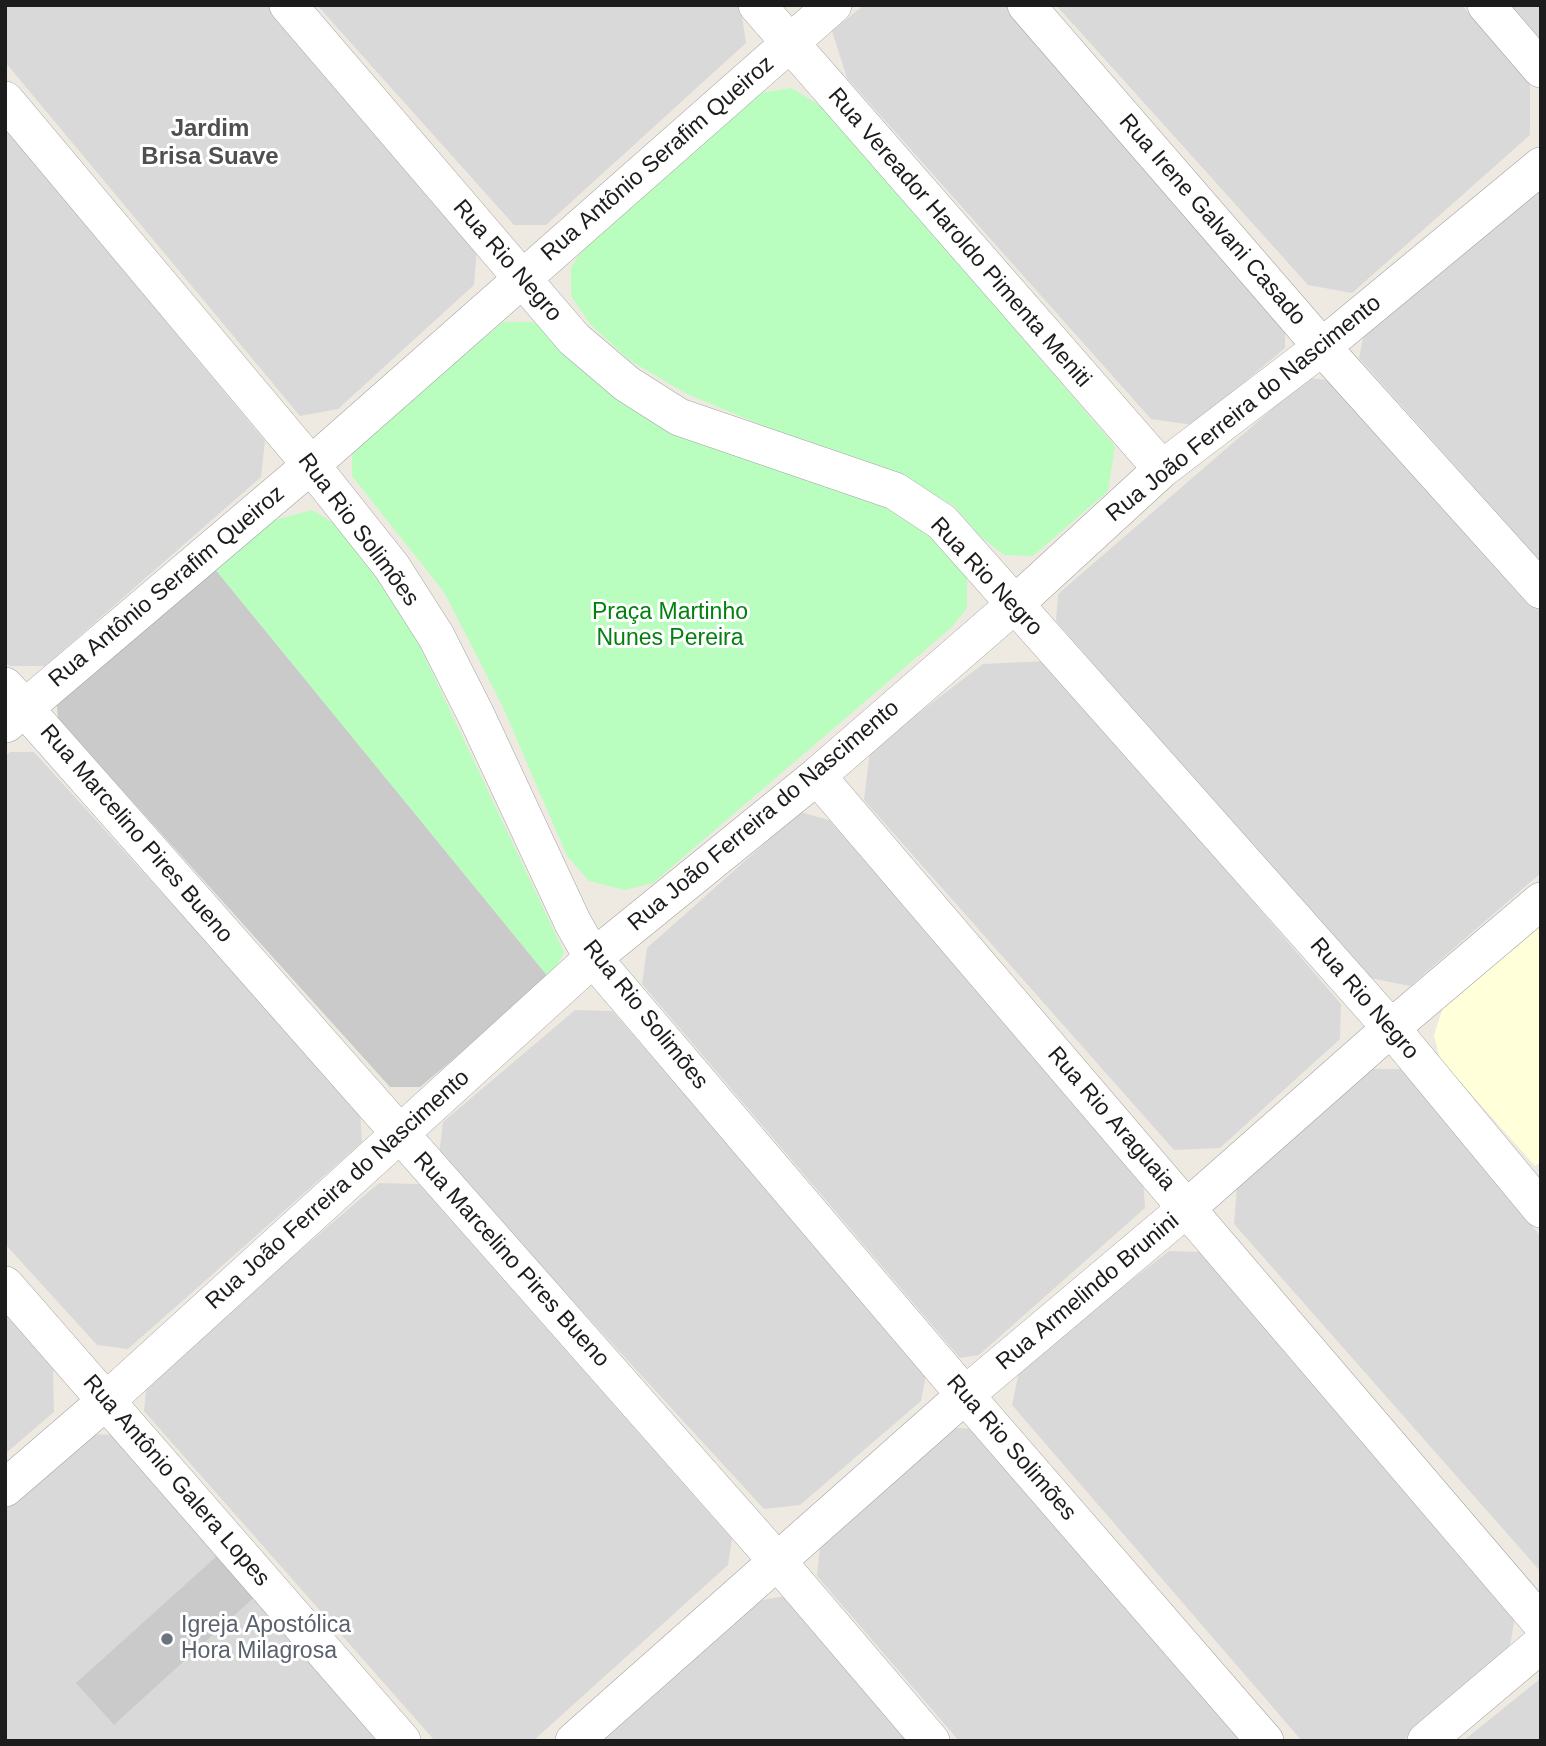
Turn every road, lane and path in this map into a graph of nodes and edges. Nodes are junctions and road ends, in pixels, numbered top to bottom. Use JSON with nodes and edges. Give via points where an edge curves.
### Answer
{"nodes":[{"id":1,"x":288,"y":5,"type":"edge"},
{"id":2,"x":757,"y":5,"type":"edge"},
{"id":3,"x":833,"y":5,"type":"edge"},
{"id":4,"x":1026,"y":5,"type":"edge"},
{"id":5,"x":1486,"y":5,"type":"edge"},
{"id":6,"x":790,"y":44,"type":"junction"},
{"id":7,"x":1541,"y":69,"type":"edge"},
{"id":8,"x":5,"y":100,"type":"edge"},
{"id":9,"x":1541,"y":166,"type":"edge"},
{"id":10,"x":521,"y":278,"type":"junction"},
{"id":11,"x":1322,"y":347,"type":"junction"},
{"id":12,"x":311,"y":465,"type":"junction"},
{"id":13,"x":1162,"y":470,"type":"junction"},
{"id":14,"x":1541,"y":590,"type":"edge"},
{"id":15,"x":1014,"y":605,"type":"junction"},
{"id":16,"x":12,"y":706,"type":"edge"},
{"id":17,"x":817,"y":776,"type":"junction"},
{"id":18,"x":1541,"y":901,"type":"edge"},
{"id":19,"x":593,"y":958,"type":"junction"},
{"id":20,"x":1391,"y":1028,"type":"junction"},
{"id":21,"x":400,"y":1135,"type":"junction"},
{"id":22,"x":1187,"y":1208,"type":"junction"},
{"id":23,"x":1541,"y":1209,"type":"edge"},
{"id":24,"x":5,"y":1285,"type":"edge"},
{"id":25,"x":965,"y":1395,"type":"junction"},
{"id":26,"x":106,"y":1401,"type":"junction"},
{"id":27,"x":5,"y":1488,"type":"edge"},
{"id":28,"x":778,"y":1562,"type":"junction"},
{"id":29,"x":1541,"y":1623,"type":"edge"},
{"id":30,"x":1541,"y":1644,"type":"edge"},
{"id":31,"x":402,"y":1741,"type":"edge"},
{"id":32,"x":574,"y":1741,"type":"edge"},
{"id":33,"x":931,"y":1741,"type":"edge"},
{"id":34,"x":1265,"y":1741,"type":"edge"},
{"id":35,"x":1426,"y":1741,"type":"edge"}],
"edges":[{"from":1,"to":10,"type":"street","name":"Rua Rio Negro"},
{"from":2,"to":6,"type":"street","name":"Rua Vereador Haroldo Pimenta Meniti"},
{"from":3,"to":6,"type":"street","name":"Rua Antônio Serafim Queiroz"},
{"from":4,"to":11,"type":"street","name":"Rua Irene Galvani Casado"},
{"from":5,"to":7,"type":"street"},
{"from":6,"to":10,"type":"street","name":"Rua Antônio Serafim Queiroz"},
{"from":6,"to":13,"type":"street","name":"Rua Vereador Haroldo Pimenta Meniti"},
{"from":8,"to":12,"type":"street","name":"Rua Rio Solimões"},
{"from":9,"to":11,"type":"street","name":"Rua João Ferreira do Nascimento"},
{"from":10,"to":12,"type":"street","name":"Rua Antônio Serafim Queiroz"},
{"from":10,"to":15,"type":"street","name":"Rua Rio Negro","via":[[573,339],[627,384],[679,417],[895,491],[942,522]]},
{"from":11,"to":13,"type":"street","name":"Rua João Ferreira do Nascimento"},
{"from":11,"to":14,"type":"street","name":"Rua Irene Galvani Casado"},
{"from":12,"to":16,"type":"street","name":"Rua Antônio Serafim Queiroz"},
{"from":12,"to":19,"type":"street","name":"Rua Rio Solimões","via":[[392,567],[436,636]]},
{"from":13,"to":15,"type":"street","name":"Rua João Ferreira do Nascimento"},
{"from":15,"to":17,"type":"street","name":"Rua João Ferreira do Nascimento"},
{"from":15,"to":20,"type":"street","name":"Rua Rio Negro"},
{"from":16,"to":21,"type":"street","name":"Rua Marcelino Pires Bueno"},
{"from":17,"to":19,"type":"street","name":"Rua João Ferreira do Nascimento"},
{"from":17,"to":22,"type":"street","name":"Rua Rio Araguaia"},
{"from":18,"to":20,"type":"street","name":"Rua Armelindo Brunini"},
{"from":19,"to":21,"type":"street","name":"Rua João Ferreira do Nascimento"},
{"from":19,"to":25,"type":"street","name":"Rua Rio Solimões"},
{"from":20,"to":22,"type":"street","name":"Rua Armelindo Brunini"},
{"from":20,"to":23,"type":"street","name":"Rua Rio Negro"},
{"from":21,"to":26,"type":"street","name":"Rua João Ferreira do Nascimento"},
{"from":21,"to":28,"type":"street","name":"Rua Marcelino Pires Bueno"},
{"from":22,"to":25,"type":"street","name":"Rua Armelindo Brunini"},
{"from":22,"to":29,"type":"street","name":"Rua Rio Araguaia"},
{"from":24,"to":26,"type":"street","name":"Rua Antônio Galera Lopes"},
{"from":25,"to":28,"type":"street","name":"Rua Armelindo Brunini"},
{"from":25,"to":34,"type":"street","name":"Rua Rio Solimões"},
{"from":26,"to":27,"type":"street","name":"Rua João Ferreira do Nascimento"},
{"from":26,"to":31,"type":"street","name":"Rua Antônio Galera Lopes"},
{"from":28,"to":32,"type":"street","name":"Rua Armelindo Brunini"},
{"from":28,"to":33,"type":"street","name":"Rua Marcelino Pires Bueno"},
{"from":30,"to":35,"type":"street"}]}
